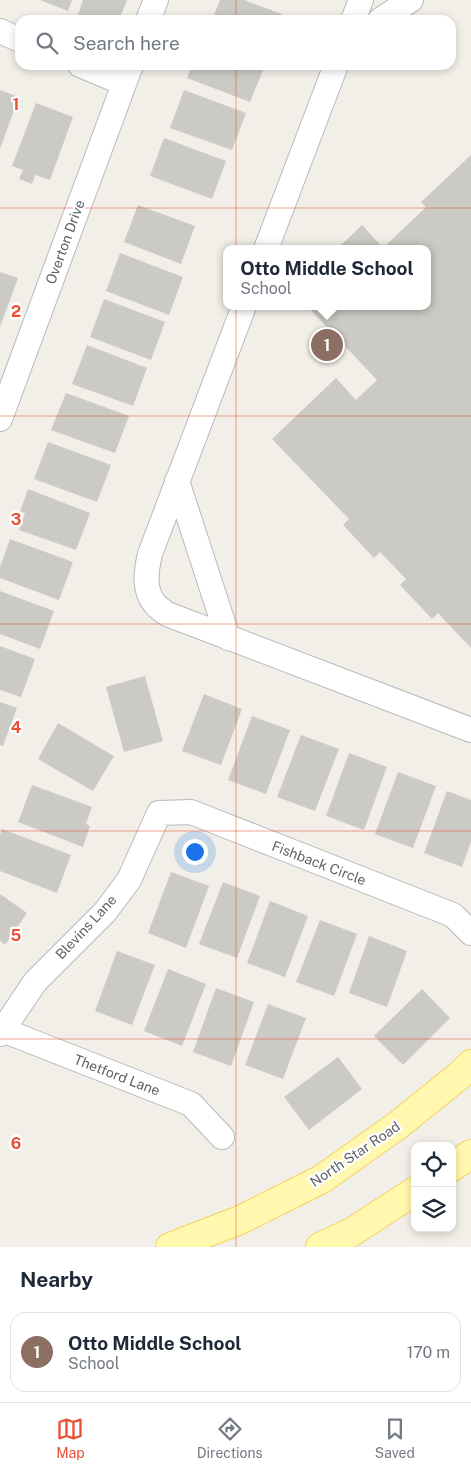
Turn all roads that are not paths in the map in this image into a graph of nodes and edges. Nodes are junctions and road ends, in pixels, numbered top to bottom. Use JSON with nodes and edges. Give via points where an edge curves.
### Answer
{"nodes":[{"id":1,"x":156,"y":0,"type":"edge"},
{"id":2,"x":361,"y":0,"type":"edge"},
{"id":3,"x":410,"y":0,"type":"edge"},
{"id":4,"x":150,"y":15,"type":"edge"},
{"id":5,"x":355,"y":15,"type":"edge"},
{"id":6,"x":388,"y":15,"type":"edge"},
{"id":7,"x":0,"y":31,"type":"edge"},
{"id":8,"x":15,"y":38,"type":"edge"},
{"id":9,"x":106,"y":70,"type":"edge"},
{"id":10,"x":334,"y":70,"type":"edge"},
{"id":11,"x":127,"y":74,"type":"edge"},
{"id":12,"x":268,"y":245,"type":"edge"},
{"id":13,"x":242,"y":310,"type":"edge"},
{"id":14,"x":3,"y":404,"type":"edge"},
{"id":15,"x":178,"y":481,"type":"junction"},
{"id":16,"x":228,"y":638,"type":"junction"},
{"id":17,"x":471,"y":730,"type":"edge"},
{"id":18,"x":159,"y":812,"type":"joint"},
{"id":19,"x":471,"y":934,"type":"edge"},
{"id":20,"x":1,"y":1031,"type":"edge"},
{"id":21,"x":471,"y":1064,"type":"edge"},
{"id":22,"x":222,"y":1137,"type":"dead end"},
{"id":23,"x":471,"y":1154,"type":"edge"},
{"id":24,"x":456,"y":1164,"type":"edge"},
{"id":25,"x":411,"y":1194,"type":"edge"},
{"id":26,"x":170,"y":1247,"type":"edge"},
{"id":27,"x":320,"y":1247,"type":"edge"}],
"edges":[{"from":1,"to":4,"type":"street"},
{"from":2,"to":5,"type":"street"},
{"from":3,"to":6,"type":"street"},
{"from":7,"to":8,"type":"street"},
{"from":9,"to":11,"type":"street"},
{"from":10,"to":12,"type":"street"},
{"from":11,"to":14,"type":"street","name":"Overton Drive"},
{"from":13,"to":15,"type":"street"},
{"from":15,"to":16,"type":"street"},
{"from":15,"to":16,"type":"street","via":[[150,554],[145,572],[147,589],[155,604],[167,614]]},
{"from":16,"to":17,"type":"street"},
{"from":18,"to":19,"type":"street","name":"Fishback Circle","via":[[191,812],[453,916]]},
{"from":18,"to":20,"type":"street","name":"Blevins Lane","via":[[129,880],[105,912],[34,982]]},
{"from":20,"to":22,"type":"street","name":"Thetford Lane","via":[[191,1104]]},
{"from":21,"to":26,"type":"main road","name":"North Star Road","via":[[398,1125],[322,1179],[240,1220]]},
{"from":23,"to":24,"type":"main road"},
{"from":25,"to":27,"type":"main road","via":[[352,1232]]}]}
